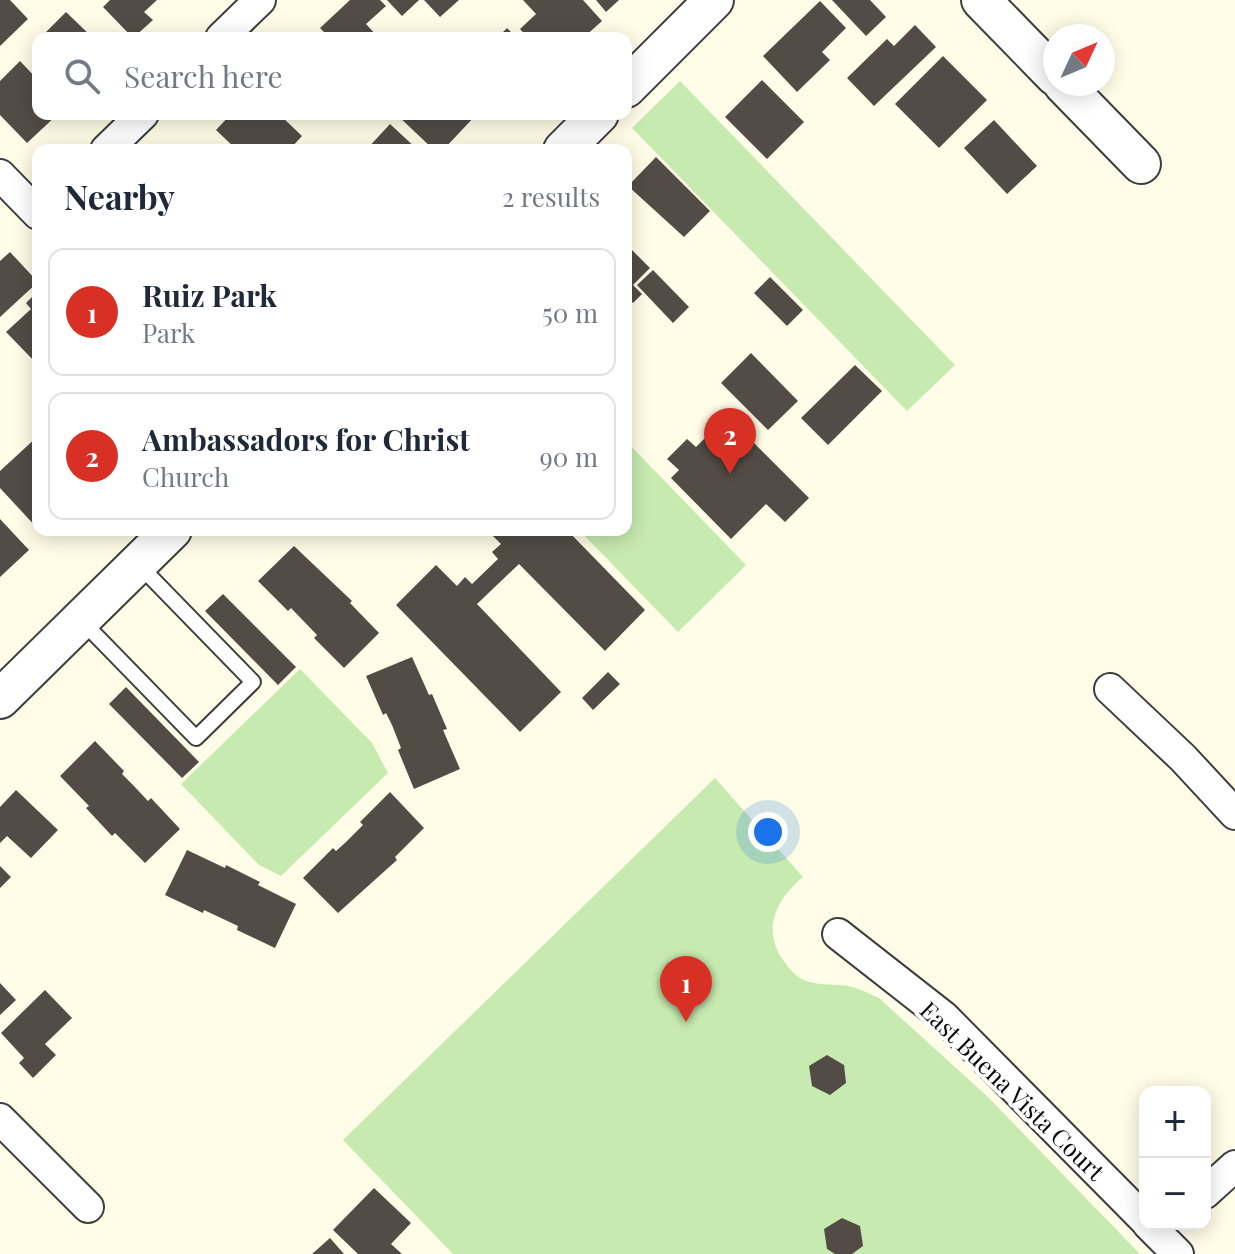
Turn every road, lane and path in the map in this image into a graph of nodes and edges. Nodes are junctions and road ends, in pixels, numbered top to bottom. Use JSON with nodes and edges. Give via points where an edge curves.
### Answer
{"nodes":[{"id":1,"x":260,"y":0,"type":"edge"},
{"id":2,"x":714,"y":0,"type":"edge"},
{"id":3,"x":981,"y":0,"type":"edge"},
{"id":4,"x":227,"y":32,"type":"edge"},
{"id":5,"x":1043,"y":64,"type":"edge"},
{"id":6,"x":632,"y":82,"type":"edge"},
{"id":7,"x":1075,"y":96,"type":"edge"},
{"id":8,"x":137,"y":120,"type":"edge"},
{"id":9,"x":593,"y":120,"type":"edge"},
{"id":10,"x":112,"y":144,"type":"edge"},
{"id":11,"x":569,"y":144,"type":"edge"},
{"id":12,"x":1141,"y":164,"type":"dead end"},
{"id":13,"x":0,"y":175,"type":"edge"},
{"id":14,"x":32,"y":208,"type":"edge"},
{"id":15,"x":166,"y":536,"type":"edge"},
{"id":16,"x":138,"y":564,"type":"junction"},
{"id":17,"x":81,"y":620,"type":"junction"},
{"id":18,"x":1110,"y":689,"type":"dead end"},
{"id":19,"x":0,"y":699,"type":"edge"},
{"id":20,"x":1235,"y":814,"type":"edge"},
{"id":21,"x":838,"y":934,"type":"dead end"},
{"id":22,"x":0,"y":1119,"type":"edge"},
{"id":23,"x":1235,"y":1166,"type":"edge"},
{"id":24,"x":1211,"y":1188,"type":"edge"},
{"id":25,"x":88,"y":1207,"type":"dead end"},
{"id":26,"x":1160,"y":1232,"type":"edge"}],
"edges":[{"from":1,"to":4,"type":"street"},
{"from":2,"to":6,"type":"street"},
{"from":3,"to":5,"type":"street"},
{"from":7,"to":12,"type":"street"},
{"from":8,"to":10,"type":"street"},
{"from":9,"to":11,"type":"street"},
{"from":13,"to":14,"type":"street"},
{"from":15,"to":16,"type":"street"},
{"from":16,"to":17,"type":"street"},
{"from":16,"to":17,"type":"lane","via":[[253,682],[196,738]]},
{"from":17,"to":19,"type":"street"},
{"from":18,"to":20,"type":"street"},
{"from":21,"to":26,"type":"street","name":"East Buena Vista Court","via":[[944,1017]]},
{"from":22,"to":25,"type":"street"},
{"from":23,"to":24,"type":"street"}]}
